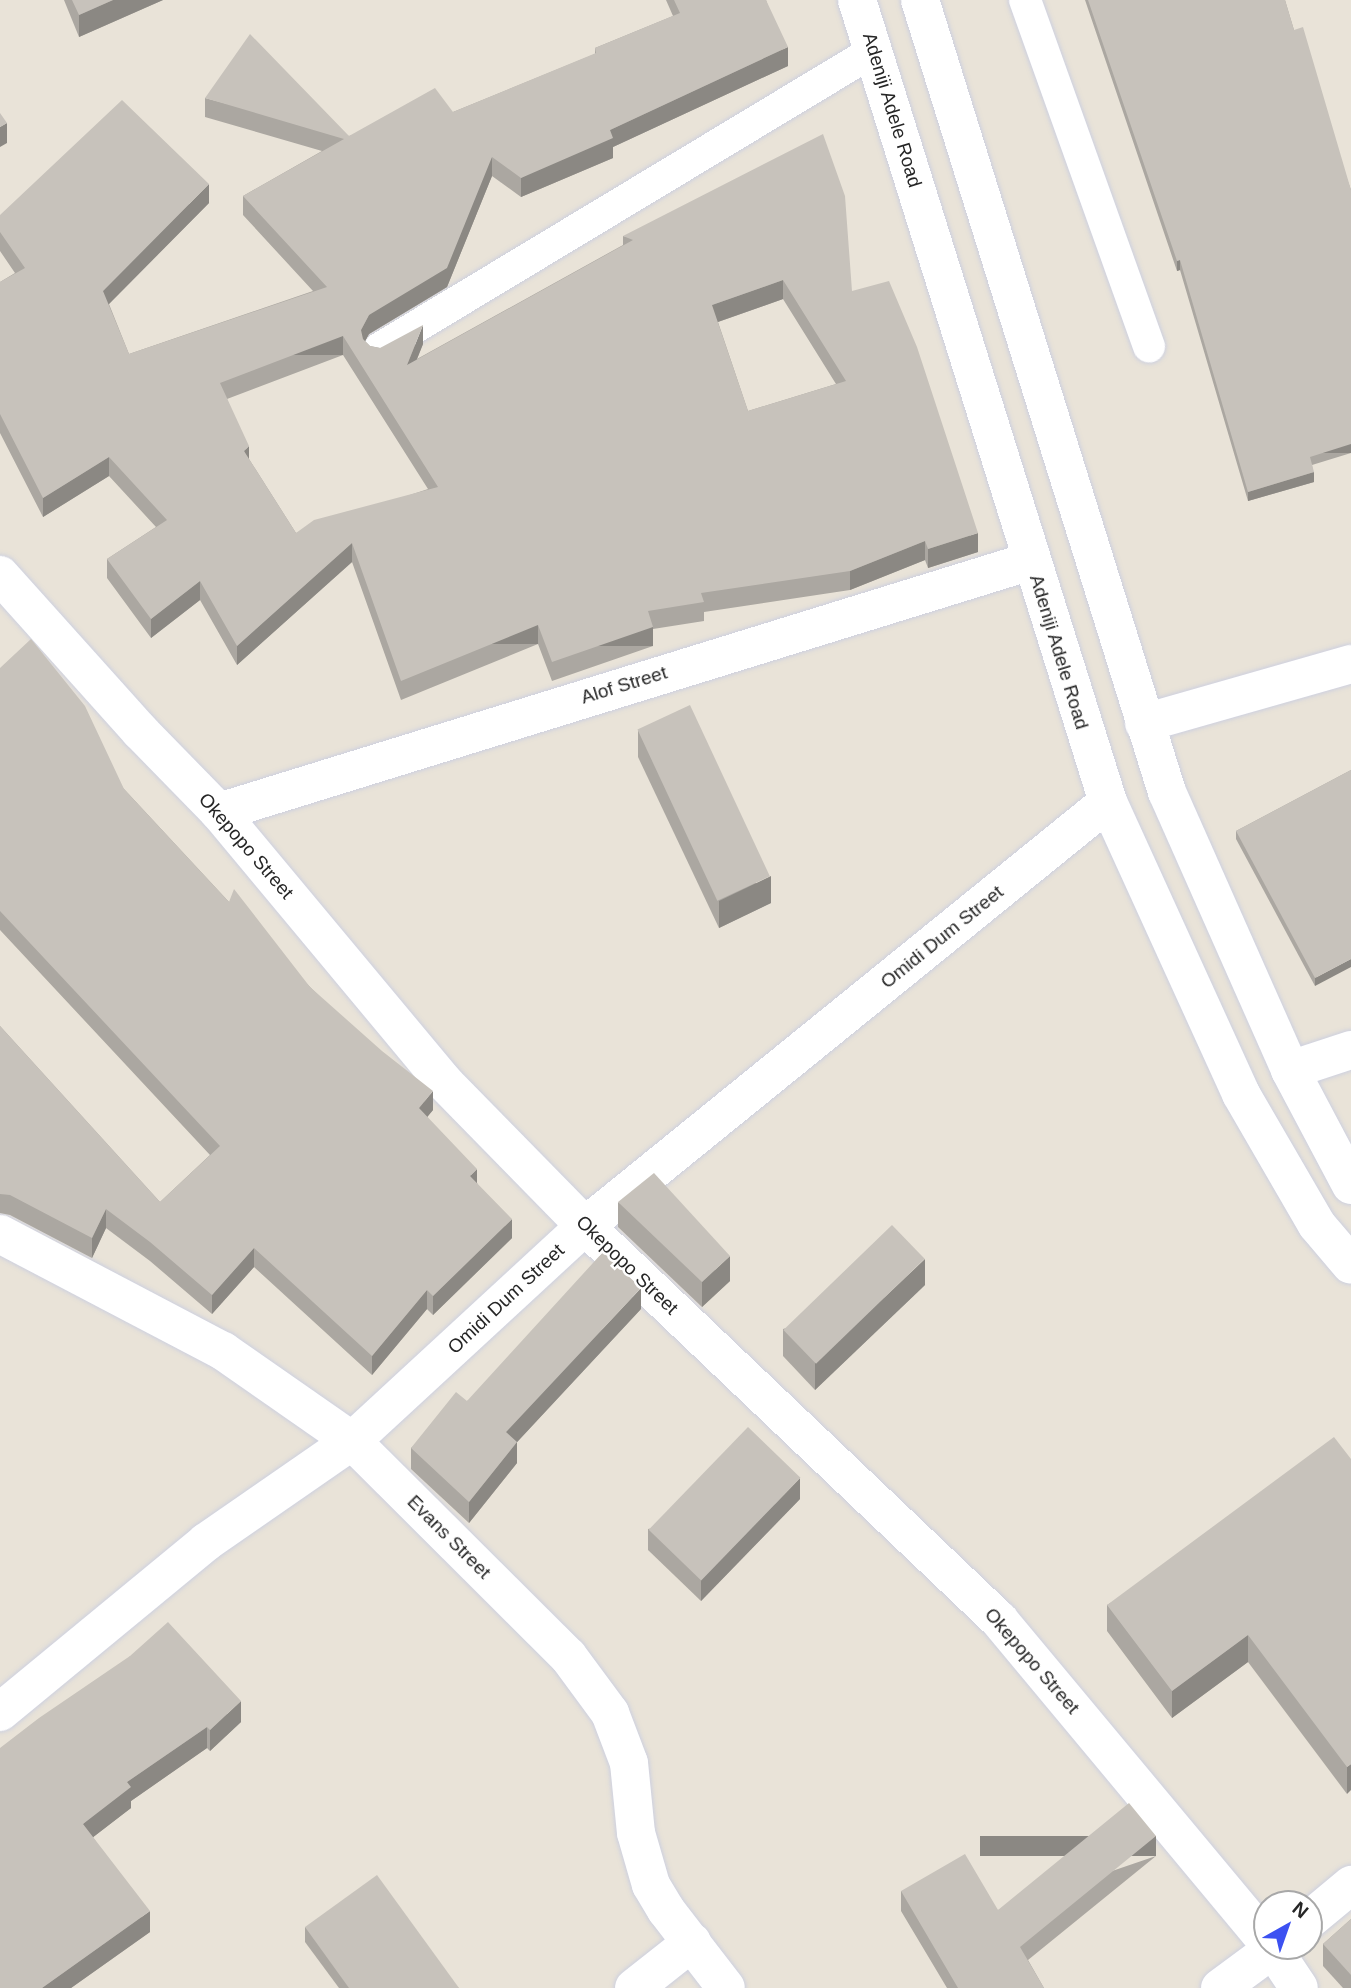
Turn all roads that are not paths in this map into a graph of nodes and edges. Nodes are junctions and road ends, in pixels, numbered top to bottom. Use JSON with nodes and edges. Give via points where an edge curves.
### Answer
{"nodes":[{"id":1,"x":857,"y":0,"type":"edge"},
{"id":2,"x":920,"y":0,"type":"edge"},
{"id":3,"x":1025,"y":0,"type":"edge"},
{"id":4,"x":875,"y":50,"type":"junction"},
{"id":5,"x":1149,"y":347,"type":"dead end"},
{"id":6,"x":379,"y":349,"type":"edge"},
{"id":7,"x":1031,"y":561,"type":"junction"},
{"id":8,"x":0,"y":576,"type":"edge"},
{"id":9,"x":1351,"y":664,"type":"edge"},
{"id":10,"x":1144,"y":723,"type":"junction"},
{"id":11,"x":1108,"y":802,"type":"junction"},
{"id":12,"x":219,"y":812,"type":"junction"},
{"id":13,"x":1351,"y":1050,"type":"edge"},
{"id":14,"x":1290,"y":1070,"type":"junction"},
{"id":15,"x":1351,"y":1185,"type":"edge"},
{"id":16,"x":585,"y":1226,"type":"junction"},
{"id":17,"x":0,"y":1234,"type":"edge"},
{"id":18,"x":1351,"y":1265,"type":"edge"},
{"id":19,"x":352,"y":1441,"type":"junction"},
{"id":20,"x":0,"y":1712,"type":"edge"},
{"id":21,"x":1351,"y":1885,"type":"edge"},
{"id":22,"x":1323,"y":1908,"type":"edge"},
{"id":23,"x":1253,"y":1923,"type":"edge"},
{"id":24,"x":692,"y":1942,"type":"junction"},
{"id":25,"x":1255,"y":1960,"type":"edge"},
{"id":26,"x":1281,"y":1960,"type":"edge"},
{"id":27,"x":634,"y":1988,"type":"edge"},
{"id":28,"x":726,"y":1988,"type":"edge"},
{"id":29,"x":1220,"y":1988,"type":"edge"},
{"id":30,"x":1299,"y":1988,"type":"edge"}],
"edges":[{"from":1,"to":4,"type":"street","name":"Adeniji Adele Road"},
{"from":2,"to":10,"type":"street"},
{"from":3,"to":5,"type":"lane"},
{"from":4,"to":6,"type":"lane"},
{"from":4,"to":7,"type":"street","name":"Adeniji Adele Road"},
{"from":7,"to":11,"type":"street","name":"Adeniji Adele Road"},
{"from":7,"to":12,"type":"street","name":"Alof Street"},
{"from":8,"to":12,"type":"street","name":"Okepopo Street"},
{"from":9,"to":10,"type":"street"},
{"from":10,"to":14,"type":"street","via":[[1167,792]]},
{"from":11,"to":16,"type":"street","name":"Omidi Dum Street"},
{"from":11,"to":18,"type":"street","name":"Adeniji Adele Road","via":[[1241,1094],[1317,1225]]},
{"from":12,"to":16,"type":"street","name":"Okepopo Street","via":[[443,1082]]},
{"from":13,"to":14,"type":"street"},
{"from":14,"to":15,"type":"street"},
{"from":16,"to":19,"type":"street","name":"Omidi Dum Street"},
{"from":16,"to":23,"type":"street","name":"Okepopo Street","via":[[999,1620]]},
{"from":17,"to":19,"type":"street","name":"Evans Street","via":[[223,1351]]},
{"from":19,"to":20,"type":"street","name":"Omidi Dum Street","via":[[206,1542]]},
{"from":19,"to":24,"type":"street","name":"Evans Street","via":[[568,1656],[610,1713],[629,1763],[636,1833],[651,1885]]},
{"from":21,"to":22,"type":"street"},
{"from":24,"to":27,"type":"street"},
{"from":24,"to":28,"type":"street","name":"Evans Street"},
{"from":25,"to":29,"type":"street"},
{"from":26,"to":30,"type":"street","name":"Okepopo Street"}]}
